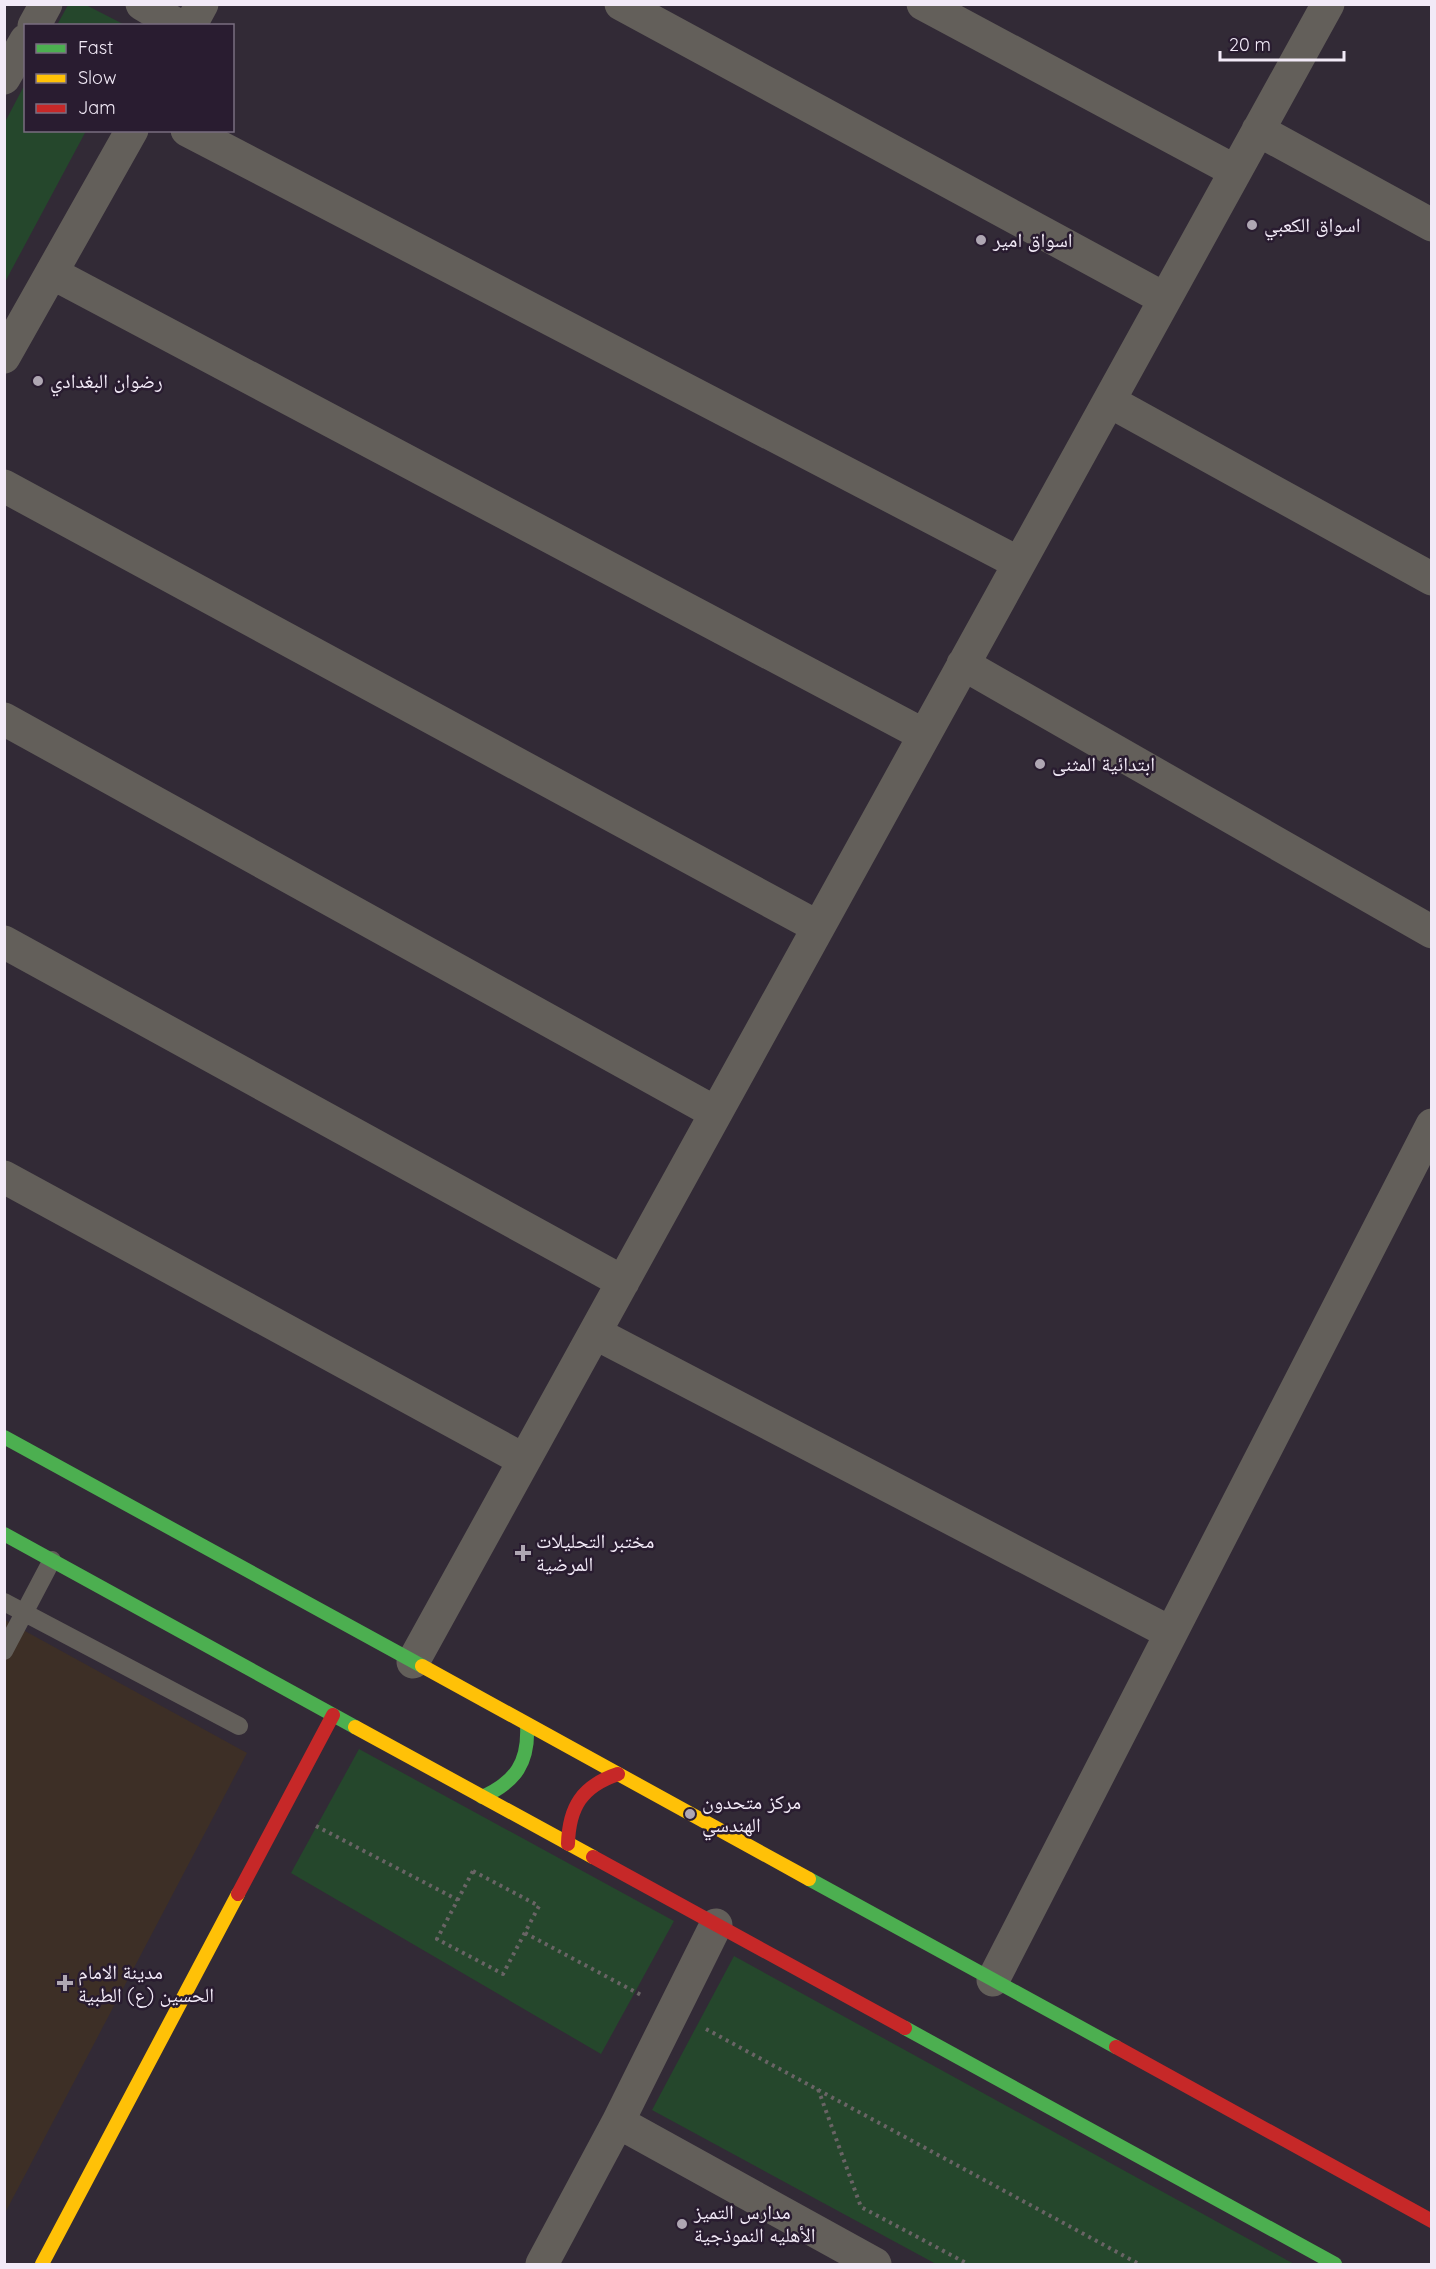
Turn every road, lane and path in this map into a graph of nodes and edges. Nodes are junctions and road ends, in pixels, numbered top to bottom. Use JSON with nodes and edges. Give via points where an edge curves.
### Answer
{"nodes":[{"id":1,"x":46,"y":4,"type":"edge"},
{"id":2,"x":142,"y":4,"type":"edge"},
{"id":3,"x":202,"y":4,"type":"edge"},
{"id":4,"x":621,"y":4,"type":"edge"},
{"id":5,"x":922,"y":4,"type":"edge"},
{"id":6,"x":1328,"y":4,"type":"edge"},
{"id":7,"x":35,"y":24,"type":"edge"},
{"id":8,"x":176,"y":24,"type":"edge"},
{"id":9,"x":191,"y":24,"type":"edge"},
{"id":10,"x":1258,"y":130,"type":"junction"},
{"id":11,"x":131,"y":132,"type":"edge"},
{"id":12,"x":191,"y":132,"type":"edge"},
{"id":13,"x":1235,"y":171,"type":"junction"},
{"id":14,"x":1431,"y":225,"type":"edge"},
{"id":15,"x":52,"y":273,"type":"junction"},
{"id":16,"x":1165,"y":299,"type":"junction"},
{"id":17,"x":4,"y":357,"type":"edge"},
{"id":18,"x":1109,"y":401,"type":"junction"},
{"id":19,"x":4,"y":486,"type":"edge"},
{"id":20,"x":1019,"y":563,"type":"junction"},
{"id":21,"x":1431,"y":579,"type":"edge"},
{"id":22,"x":963,"y":664,"type":"junction"},
{"id":23,"x":4,"y":719,"type":"edge"},
{"id":24,"x":924,"y":735,"type":"junction"},
{"id":25,"x":819,"y":927,"type":"junction"},
{"id":26,"x":1431,"y":932,"type":"edge"},
{"id":27,"x":4,"y":942,"type":"edge"},
{"id":28,"x":716,"y":1113,"type":"junction"},
{"id":29,"x":1431,"y":1125,"type":"edge"},
{"id":30,"x":4,"y":1177,"type":"edge"},
{"id":31,"x":623,"y":1282,"type":"junction"},
{"id":32,"x":595,"y":1333,"type":"junction"},
{"id":33,"x":4,"y":1437,"type":"edge"},
{"id":34,"x":524,"y":1460,"type":"junction"},
{"id":35,"x":4,"y":1534,"type":"edge"},
{"id":36,"x":52,"y":1560,"type":"junction"},
{"id":37,"x":4,"y":1602,"type":"edge"},
{"id":38,"x":25,"y":1613,"type":"junction"},
{"id":39,"x":1171,"y":1633,"type":"junction"},
{"id":40,"x":4,"y":1651,"type":"edge"},
{"id":41,"x":413,"y":1662,"type":"junction"},
{"id":42,"x":333,"y":1715,"type":"junction"},
{"id":43,"x":527,"y":1725,"type":"junction"},
{"id":44,"x":239,"y":1726,"type":"dead end"},
{"id":45,"x":618,"y":1774,"type":"junction"},
{"id":46,"x":482,"y":1797,"type":"junction"},
{"id":47,"x":284,"y":1809,"type":"junction"},
{"id":48,"x":568,"y":1844,"type":"junction"},
{"id":49,"x":458,"y":1900,"type":"junction"},
{"id":50,"x":716,"y":1925,"type":"junction"},
{"id":51,"x":525,"y":1934,"type":"junction"},
{"id":52,"x":993,"y":1980,"type":"junction"},
{"id":53,"x":673,"y":2012,"type":"junction"},
{"id":54,"x":818,"y":2088,"type":"junction"},
{"id":55,"x":618,"y":2122,"type":"junction"},
{"id":56,"x":1431,"y":2221,"type":"edge"},
{"id":57,"x":42,"y":2265,"type":"edge"},
{"id":58,"x":542,"y":2265,"type":"edge"},
{"id":59,"x":875,"y":2265,"type":"edge"},
{"id":60,"x":968,"y":2265,"type":"edge"},
{"id":61,"x":1139,"y":2265,"type":"edge"},
{"id":62,"x":1335,"y":2265,"type":"edge"}],
"edges":[{"from":1,"to":7,"type":"street"},
{"from":2,"to":8,"type":"street"},
{"from":3,"to":9,"type":"street"},
{"from":4,"to":16,"type":"street"},
{"from":5,"to":13,"type":"street"},
{"from":6,"to":10,"type":"street"},
{"from":10,"to":13,"type":"street"},
{"from":10,"to":14,"type":"street"},
{"from":11,"to":15,"type":"street"},
{"from":12,"to":20,"type":"street"},
{"from":13,"to":16,"type":"street"},
{"from":15,"to":17,"type":"street"},
{"from":15,"to":24,"type":"street"},
{"from":16,"to":18,"type":"street"},
{"from":18,"to":20,"type":"street"},
{"from":18,"to":21,"type":"street"},
{"from":19,"to":25,"type":"street"},
{"from":20,"to":22,"type":"street"},
{"from":22,"to":24,"type":"street"},
{"from":22,"to":26,"type":"street"},
{"from":23,"to":28,"type":"street"},
{"from":24,"to":25,"type":"street"},
{"from":25,"to":28,"type":"street"},
{"from":27,"to":31,"type":"street"},
{"from":28,"to":31,"type":"street"},
{"from":29,"to":39,"type":"street"},
{"from":30,"to":34,"type":"street"},
{"from":31,"to":32,"type":"street"},
{"from":32,"to":34,"type":"street"},
{"from":32,"to":39,"type":"street"},
{"from":33,"to":41,"type":"street"},
{"from":34,"to":41,"type":"street"},
{"from":35,"to":36,"type":"street"},
{"from":36,"to":38,"type":"lane"},
{"from":36,"to":42,"type":"street"},
{"from":37,"to":38,"type":"lane"},
{"from":38,"to":40,"type":"lane"},
{"from":38,"to":44,"type":"lane"},
{"from":39,"to":52,"type":"street"},
{"from":41,"to":43,"type":"street"},
{"from":42,"to":46,"type":"street"},
{"from":42,"to":47,"type":"street"},
{"from":43,"to":45,"type":"street"},
{"from":43,"to":46,"type":"street","via":[[529,1744],[514,1778],[500,1790]]},
{"from":45,"to":48,"type":"street","via":[[584,1791],[567,1825]]},
{"from":45,"to":52,"type":"street"},
{"from":46,"to":48,"type":"street"},
{"from":47,"to":49,"type":"path"},
{"from":47,"to":57,"type":"street"},
{"from":48,"to":50,"type":"street"},
{"from":49,"to":51,"type":"path","via":[[473,1871],[539,1906]]},
{"from":49,"to":51,"type":"path","via":[[437,1939],[502,1974]]},
{"from":50,"to":53,"type":"street"},
{"from":50,"to":62,"type":"street"},
{"from":51,"to":53,"type":"path"},
{"from":52,"to":56,"type":"street"},
{"from":53,"to":54,"type":"path"},
{"from":53,"to":55,"type":"street"},
{"from":54,"to":60,"type":"path","via":[[861,2207]]},
{"from":54,"to":61,"type":"path"},
{"from":55,"to":58,"type":"street"},
{"from":55,"to":59,"type":"street"}]}
